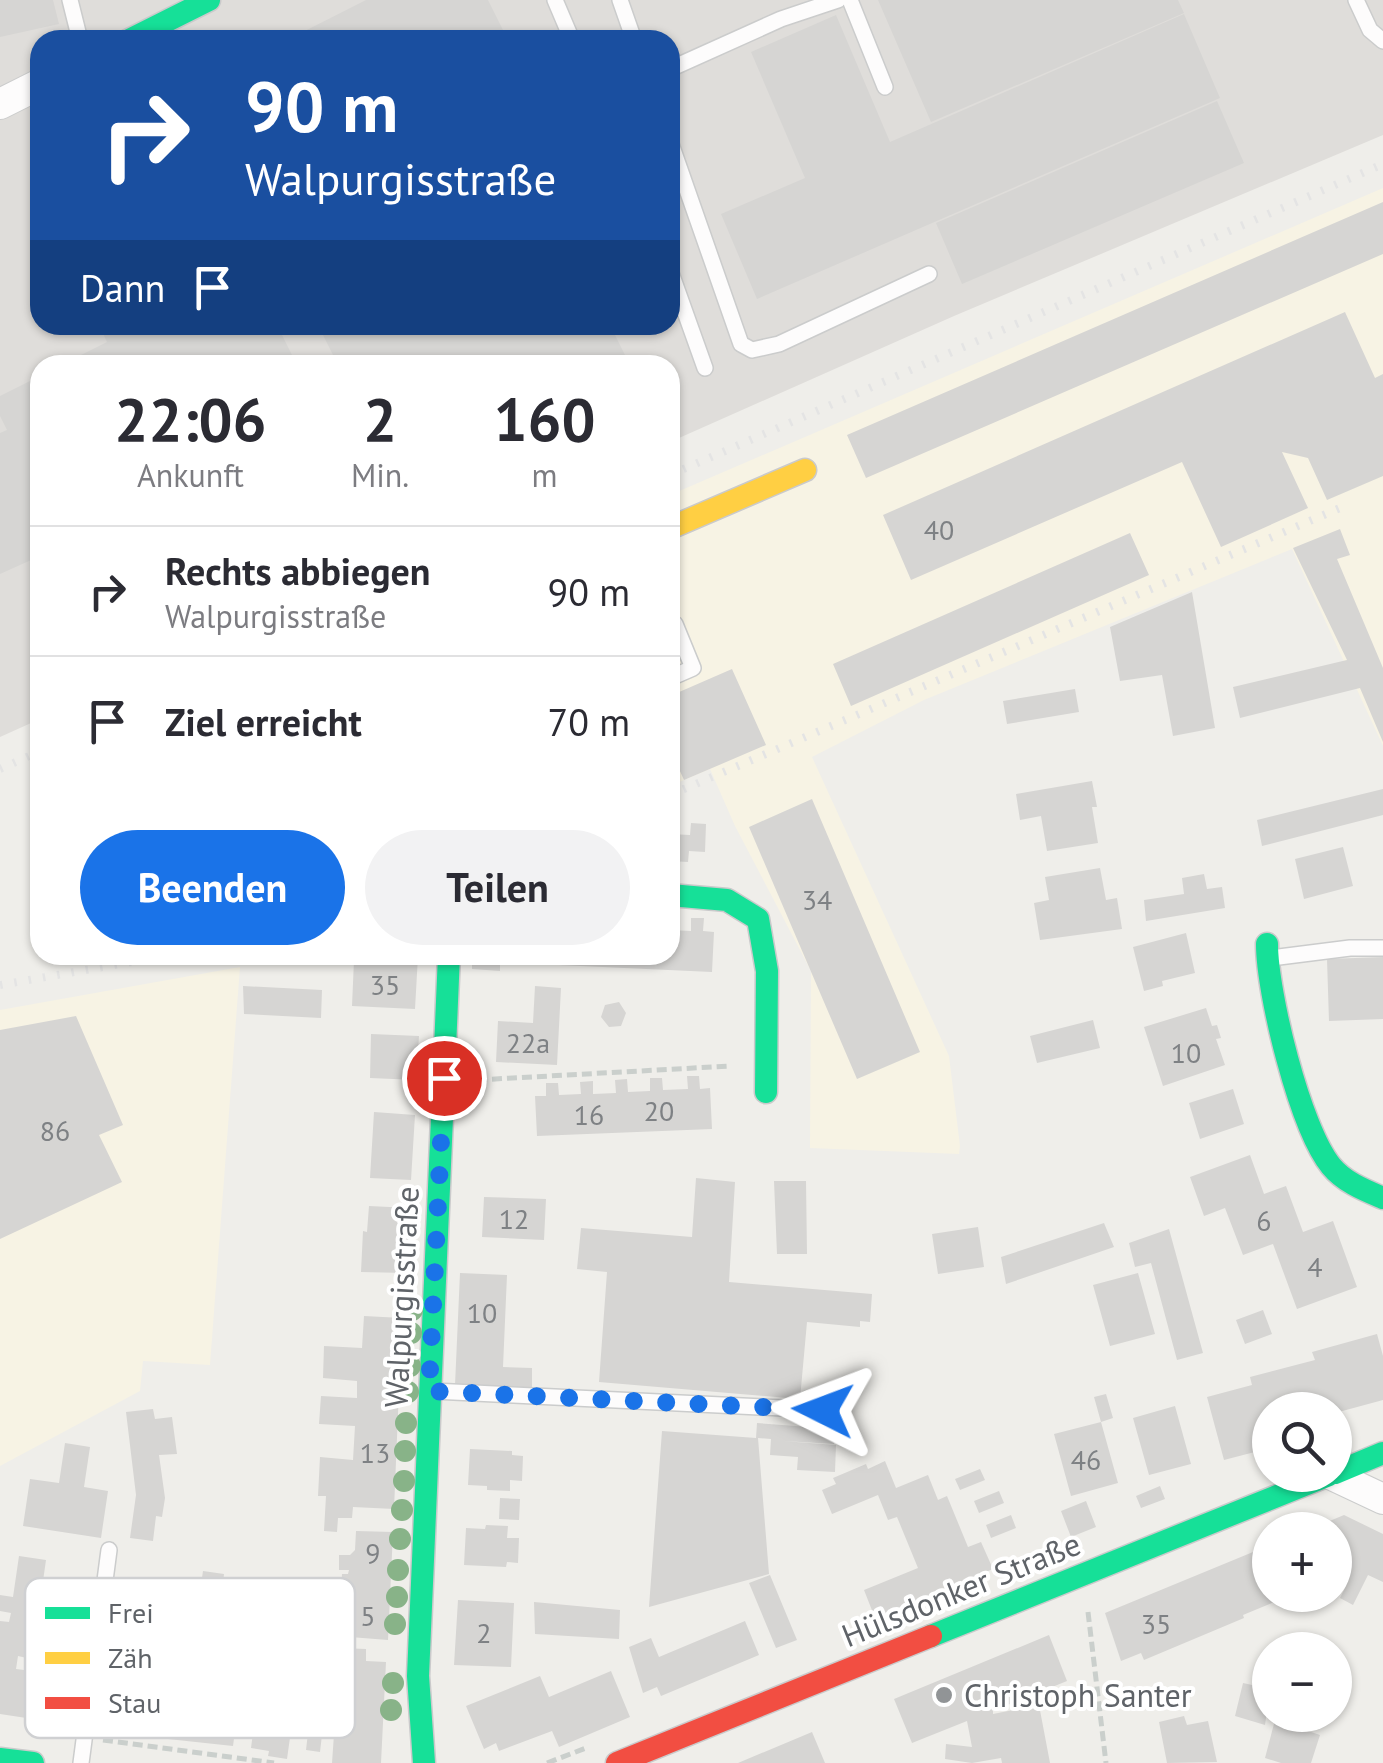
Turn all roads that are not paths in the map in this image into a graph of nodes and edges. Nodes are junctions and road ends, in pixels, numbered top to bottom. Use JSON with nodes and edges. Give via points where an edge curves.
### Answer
{"nodes":[{"id":1,"x":70,"y":0,"type":"edge"},
{"id":2,"x":555,"y":0,"type":"edge"},
{"id":3,"x":620,"y":0,"type":"edge"},
{"id":4,"x":838,"y":0,"type":"edge"},
{"id":5,"x":850,"y":0,"type":"edge"},
{"id":6,"x":1356,"y":0,"type":"edge"},
{"id":7,"x":202,"y":2,"type":"edge"},
{"id":8,"x":78,"y":30,"type":"edge"},
{"id":9,"x":147,"y":30,"type":"edge"},
{"id":10,"x":568,"y":30,"type":"edge"},
{"id":11,"x":630,"y":30,"type":"edge"},
{"id":12,"x":1383,"y":41,"type":"edge"},
{"id":13,"x":680,"y":64,"type":"edge"},
{"id":14,"x":886,"y":86,"type":"dead end"},
{"id":15,"x":30,"y":89,"type":"edge"},
{"id":16,"x":0,"y":104,"type":"edge"},
{"id":17,"x":680,"y":170,"type":"edge"},
{"id":18,"x":929,"y":274,"type":"dead end"},
{"id":19,"x":680,"y":298,"type":"edge"},
{"id":20,"x":705,"y":368,"type":"dead end"},
{"id":21,"x":805,"y":470,"type":"dead end"},
{"id":22,"x":680,"y":524,"type":"edge"},
{"id":23,"x":680,"y":634,"type":"edge"},
{"id":24,"x":680,"y":674,"type":"edge"},
{"id":25,"x":680,"y":895,"type":"edge"},
{"id":26,"x":1383,"y":948,"type":"edge"},
{"id":27,"x":1267,"y":952,"type":"joint"},
{"id":28,"x":449,"y":965,"type":"edge"},
{"id":29,"x":766,"y":1092,"type":"dead end"},
{"id":30,"x":1383,"y":1198,"type":"edge"},
{"id":31,"x":429,"y":1391,"type":"junction"},
{"id":32,"x":823,"y":1410,"type":"dead end"},
{"id":33,"x":1383,"y":1453,"type":"edge"},
{"id":34,"x":1352,"y":1466,"type":"edge"},
{"id":35,"x":1352,"y":1484,"type":"edge"},
{"id":36,"x":1287,"y":1492,"type":"edge"},
{"id":37,"x":1383,"y":1499,"type":"edge"},
{"id":38,"x":110,"y":1550,"type":"dead end"},
{"id":39,"x":106,"y":1578,"type":"edge"},
{"id":40,"x":84,"y":1738,"type":"edge"},
{"id":41,"x":0,"y":1758,"type":"edge"},
{"id":42,"x":33,"y":1763,"type":"edge"},
{"id":43,"x":81,"y":1763,"type":"edge"},
{"id":44,"x":424,"y":1763,"type":"edge"},
{"id":45,"x":617,"y":1763,"type":"edge"}],
"edges":[{"from":1,"to":8,"type":"lane"},
{"from":2,"to":10,"type":"lane"},
{"from":3,"to":11,"type":"lane"},
{"from":4,"to":13,"type":"lane"},
{"from":5,"to":14,"type":"lane"},
{"from":6,"to":12,"type":"lane"},
{"from":7,"to":9,"type":"street"},
{"from":15,"to":16,"type":"street"},
{"from":17,"to":18,"type":"lane","via":[[741,344],[752,350],[779,344]]},
{"from":19,"to":20,"type":"lane"},
{"from":21,"to":22,"type":"street"},
{"from":23,"to":24,"type":"lane","via":[[693,668]]},
{"from":25,"to":29,"type":"street","via":[[722,896],[758,919],[766,972]]},
{"from":26,"to":27,"type":"lane"},
{"from":27,"to":30,"type":"street","via":[[1307,1129],[1352,1185]]},
{"from":28,"to":31,"type":"street","name":"Walpurgisstraße"},
{"from":31,"to":32,"type":"lane"},
{"from":31,"to":44,"type":"street","name":"Walpurgisstraße","via":[[418,1676]]},
{"from":33,"to":34,"type":"street","name":"Hülsdonker Straße"},
{"from":35,"to":37,"type":"street"},
{"from":36,"to":45,"type":"street","name":"Hülsdonker Straße"},
{"from":38,"to":39,"type":"lane"},
{"from":40,"to":43,"type":"lane"},
{"from":41,"to":42,"type":"street"}]}
